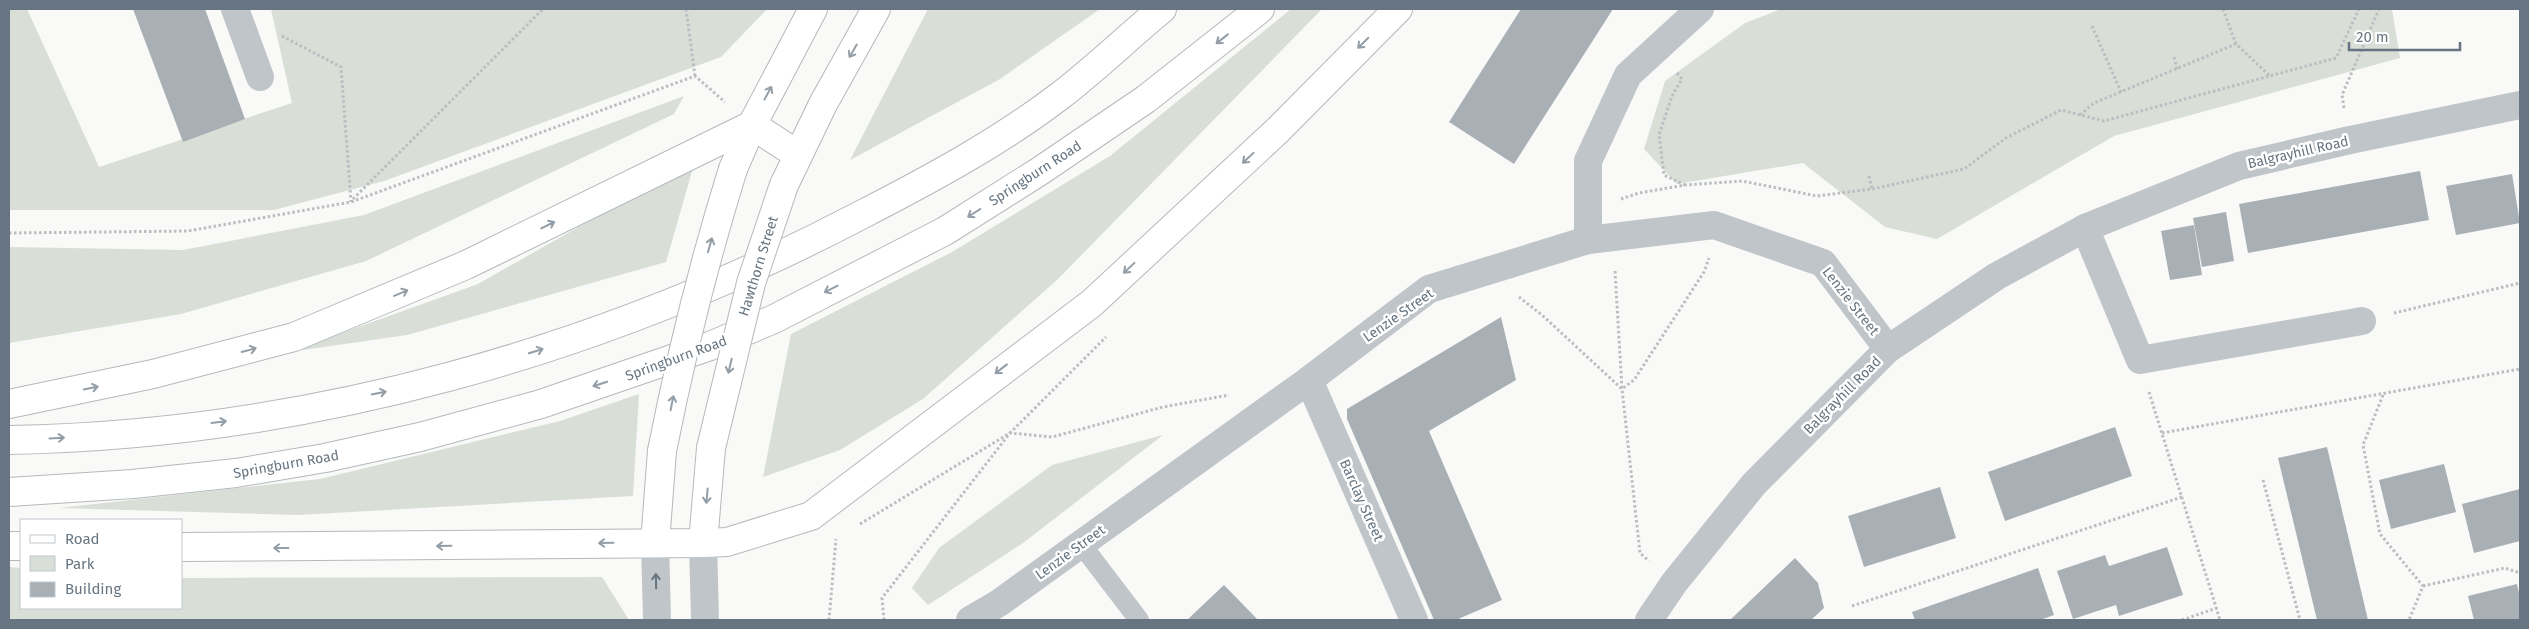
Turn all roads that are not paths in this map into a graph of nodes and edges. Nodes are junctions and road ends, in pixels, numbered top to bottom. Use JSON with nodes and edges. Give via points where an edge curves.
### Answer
{"nodes":[{"id":1,"x":813,"y":9,"type":"edge"},
{"id":2,"x":876,"y":9,"type":"edge"},
{"id":3,"x":1162,"y":9,"type":"edge"},
{"id":4,"x":1260,"y":9,"type":"edge"},
{"id":5,"x":1398,"y":9,"type":"edge"},
{"id":6,"x":1700,"y":9,"type":"edge"},
{"id":7,"x":236,"y":11,"type":"edge"},
{"id":8,"x":260,"y":77,"type":"dead end"},
{"id":9,"x":2520,"y":105,"type":"edge"},
{"id":10,"x":752,"y":125,"type":"junction"},
{"id":11,"x":798,"y":155,"type":"junction"},
{"id":12,"x":2085,"y":228,"type":"junction"},
{"id":13,"x":1601,"y":239,"type":"junction"},
{"id":14,"x":2362,"y":321,"type":"road end"},
{"id":15,"x":1888,"y":349,"type":"junction"},
{"id":16,"x":1308,"y":380,"type":"junction"},
{"id":17,"x":9,"y":404,"type":"edge"},
{"id":18,"x":9,"y":440,"type":"edge"},
{"id":19,"x":9,"y":492,"type":"edge"},
{"id":20,"x":655,"y":543,"type":"junction"},
{"id":21,"x":703,"y":543,"type":"junction"},
{"id":22,"x":1081,"y":544,"type":"junction"},
{"id":23,"x":182,"y":547,"type":"edge"},
{"id":24,"x":657,"y":620,"type":"edge"},
{"id":25,"x":705,"y":620,"type":"edge"},
{"id":26,"x":970,"y":620,"type":"edge"},
{"id":27,"x":1139,"y":620,"type":"edge"},
{"id":28,"x":1414,"y":620,"type":"edge"},
{"id":29,"x":1649,"y":620,"type":"edge"}],
"edges":[{"from":10,"to":1,"type":"main road","one_way":true},
{"from":2,"to":11,"type":"main road","name":"Hawthorn Street","one_way":true},
{"from":18,"to":3,"type":"main road","one_way":true,"via":[[106,436],[250,419],[325,405],[436,381],[555,346],[652,312],[810,242],[977,150],[1060,95]]},
{"from":4,"to":19,"type":"main road","name":"Springburn Road","one_way":true,"via":[[1146,99],[945,231],[774,319],[710,346],[541,404],[325,458],[236,473]]},
{"from":5,"to":21,"type":"main road","one_way":true,"via":[[1278,130],[1092,302],[811,516],[727,542]]},
{"from":6,"to":13,"type":"street","via":[[1628,75],[1588,161],[1588,210]]},
{"from":7,"to":8,"type":"street"},
{"from":9,"to":12,"type":"street","name":"Balgrayhill Road","via":[[2240,166]]},
{"from":10,"to":11,"type":"main road"},
{"from":17,"to":10,"type":"main road","one_way":true,"via":[[154,374],[294,337],[466,265]]},
{"from":20,"to":10,"type":"main road","one_way":true,"bridge":true,"via":[[662,451],[695,301],[733,169]]},
{"from":11,"to":21,"type":"main road","name":"Hawthorn Street","one_way":true,"bridge":true,"via":[[784,185],[751,282],[712,448]]},
{"from":12,"to":14,"type":"street","via":[[2140,360]]},
{"from":12,"to":15,"type":"street","name":"Balgrayhill Road","via":[[1997,276]]},
{"from":13,"to":15,"type":"street","name":"Lenzie Street","via":[[1714,225],[1823,263]]},
{"from":13,"to":16,"type":"street","name":"Lenzie Street","via":[[1429,289]]},
{"from":15,"to":29,"type":"street","name":"Balgrayhill Road","via":[[1754,484],[1674,583]]},
{"from":16,"to":22,"type":"street","name":"Lenzie Street"},
{"from":16,"to":28,"type":"street","name":"Barclay Street"},
{"from":20,"to":21,"type":"main road"},
{"from":20,"to":23,"type":"main road","one_way":true},
{"from":24,"to":20,"type":"street","one_way":true},
{"from":21,"to":25,"type":"street"},
{"from":22,"to":26,"type":"street","name":"Lenzie Street"},
{"from":22,"to":27,"type":"lane"}]}
